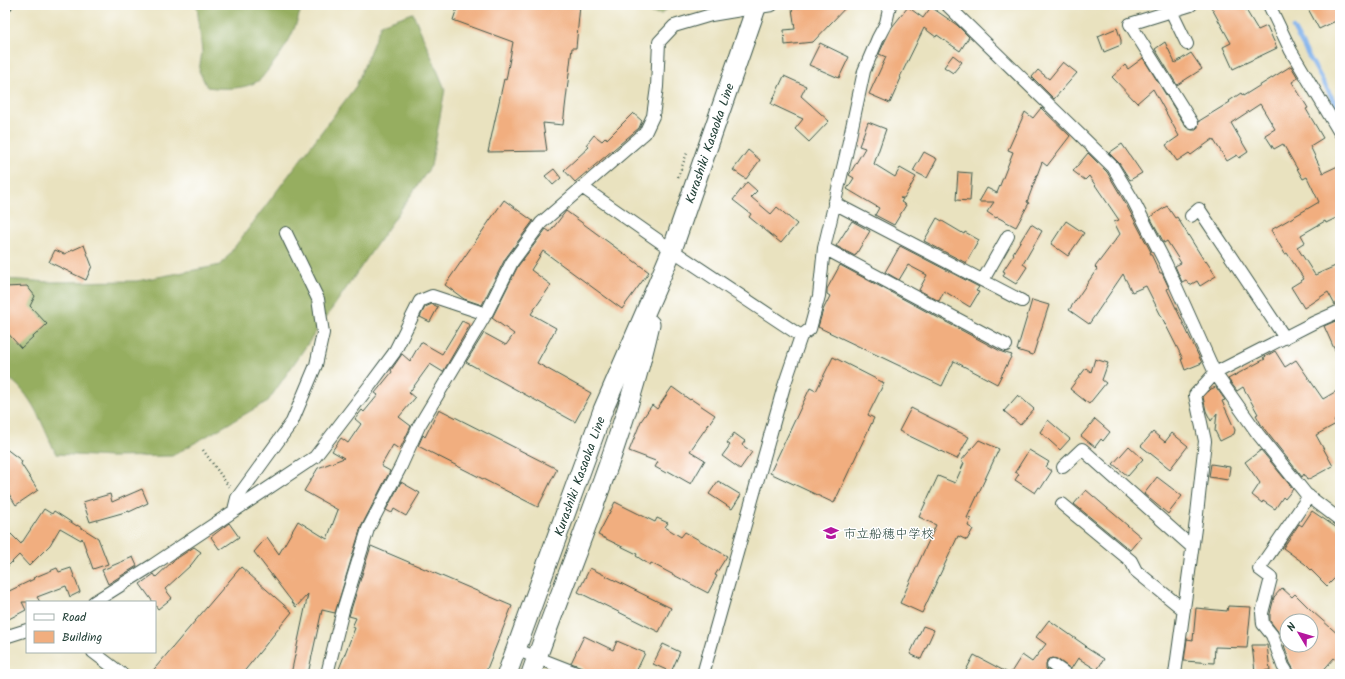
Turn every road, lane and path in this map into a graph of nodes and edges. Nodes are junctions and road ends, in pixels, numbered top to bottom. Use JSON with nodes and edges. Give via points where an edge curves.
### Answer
{"nodes":[{"id":1,"x":890,"y":5,"type":"edge"},
{"id":2,"x":947,"y":5,"type":"edge"},
{"id":3,"x":1191,"y":5,"type":"edge"},
{"id":4,"x":1269,"y":5,"type":"edge"},
{"id":5,"x":761,"y":6,"type":"edge"},
{"id":6,"x":1171,"y":12,"type":"junction"},
{"id":7,"x":1187,"y":44,"type":"dead end"},
{"id":8,"x":1192,"y":123,"type":"dead end"},
{"id":9,"x":1340,"y":133,"type":"edge"},
{"id":10,"x":582,"y":187,"type":"junction"},
{"id":11,"x":834,"y":203,"type":"junction"},
{"id":12,"x":1191,"y":216,"type":"dead end"},
{"id":13,"x":286,"y":233,"type":"dead end"},
{"id":14,"x":1008,"y":236,"type":"dead end"},
{"id":15,"x":824,"y":248,"type":"junction"},
{"id":16,"x":672,"y":250,"type":"junction"},
{"id":17,"x":983,"y":280,"type":"junction"},
{"id":18,"x":660,"y":282,"type":"junction"},
{"id":19,"x":1022,"y":301,"type":"dead end"},
{"id":20,"x":1340,"y":312,"type":"edge"},
{"id":21,"x":486,"y":314,"type":"junction"},
{"id":22,"x":801,"y":336,"type":"junction"},
{"id":23,"x":1285,"y":338,"type":"junction"},
{"id":24,"x":1006,"y":344,"type":"dead end"},
{"id":25,"x":1215,"y":374,"type":"junction"},
{"id":26,"x":204,"y":450,"type":"dead end"},
{"id":27,"x":1063,"y":467,"type":"dead end"},
{"id":28,"x":1309,"y":496,"type":"junction"},
{"id":29,"x":236,"y":504,"type":"junction"},
{"id":30,"x":1062,"y":504,"type":"dead end"},
{"id":31,"x":1340,"y":520,"type":"edge"},
{"id":32,"x":1192,"y":547,"type":"junction"},
{"id":33,"x":96,"y":601,"type":"edge"},
{"id":34,"x":1184,"y":610,"type":"junction"},
{"id":35,"x":26,"y":630,"type":"edge"},
{"id":36,"x":5,"y":638,"type":"edge"},
{"id":37,"x":515,"y":650,"type":"junction"},
{"id":38,"x":94,"y":653,"type":"edge"},
{"id":39,"x":1053,"y":665,"type":"dead end"},
{"id":40,"x":534,"y":666,"type":"edge"},
{"id":41,"x":122,"y":674,"type":"edge"},
{"id":42,"x":327,"y":674,"type":"edge"},
{"id":43,"x":507,"y":674,"type":"edge"},
{"id":44,"x":579,"y":674,"type":"edge"},
{"id":45,"x":703,"y":674,"type":"edge"},
{"id":46,"x":1066,"y":674,"type":"edge"},
{"id":47,"x":1175,"y":674,"type":"edge"},
{"id":48,"x":1288,"y":674,"type":"edge"}],
"edges":[{"from":1,"to":11,"type":"street","via":[[886,23],[864,71]]},
{"from":2,"to":25,"type":"street","via":[[1113,167],[1166,264]]},
{"from":3,"to":6,"type":"street"},
{"from":4,"to":9,"type":"street","via":[[1291,51]]},
{"from":5,"to":10,"type":"street","via":[[711,15],[674,26],[659,42],[653,116],[645,133]]},
{"from":5,"to":16,"type":"main road","name":"Kurashiki Kasaoka Line"},
{"from":6,"to":7,"type":"street"},
{"from":6,"to":8,"type":"street","via":[[1130,24]]},
{"from":10,"to":16,"type":"street"},
{"from":10,"to":21,"type":"street","via":[[542,223],[512,262]]},
{"from":11,"to":15,"type":"street"},
{"from":11,"to":17,"type":"street"},
{"from":12,"to":23,"type":"street","via":[[1199,209]]},
{"from":13,"to":29,"type":"street","via":[[318,299],[322,333],[316,365],[292,422]]},
{"from":14,"to":17,"type":"street"},
{"from":15,"to":22,"type":"street","via":[[819,296],[810,329]]},
{"from":15,"to":24,"type":"street"},
{"from":16,"to":18,"type":"main road","name":"Kurashiki Kasaoka Line"},
{"from":16,"to":22,"type":"street"},
{"from":17,"to":19,"type":"street"},
{"from":18,"to":37,"type":"main road","name":"Kurashiki Kasaoka Line","via":[[603,410]]},
{"from":18,"to":40,"type":"main road","name":"Kurashiki Kasaoka Line","via":[[643,356],[614,451]]},
{"from":20,"to":23,"type":"street"},
{"from":21,"to":29,"type":"street","via":[[432,296],[420,301],[394,353],[315,457]]},
{"from":21,"to":42,"type":"street","via":[[419,426],[368,529],[343,610]]},
{"from":22,"to":45,"type":"street","via":[[784,386]]},
{"from":23,"to":25,"type":"street"},
{"from":25,"to":28,"type":"street","via":[[1258,434]]},
{"from":25,"to":32,"type":"street","via":[[1195,395],[1205,441]]},
{"from":26,"to":29,"type":"path"},
{"from":27,"to":32,"type":"street","via":[[1082,449]]},
{"from":28,"to":31,"type":"street"},
{"from":28,"to":48,"type":"street","via":[[1259,569],[1271,578],[1262,613],[1263,624],[1272,635]]},
{"from":29,"to":33,"type":"street","via":[[153,565]]},
{"from":30,"to":34,"type":"street","via":[[1131,561],[1136,571]]},
{"from":32,"to":34,"type":"street"},
{"from":34,"to":47,"type":"street"},
{"from":35,"to":36,"type":"street"},
{"from":37,"to":40,"type":"street"},
{"from":37,"to":43,"type":"main road","name":"Kurashiki Kasaoka Line"},
{"from":38,"to":41,"type":"street"},
{"from":39,"to":46,"type":"street"},
{"from":40,"to":44,"type":"street"}]}
